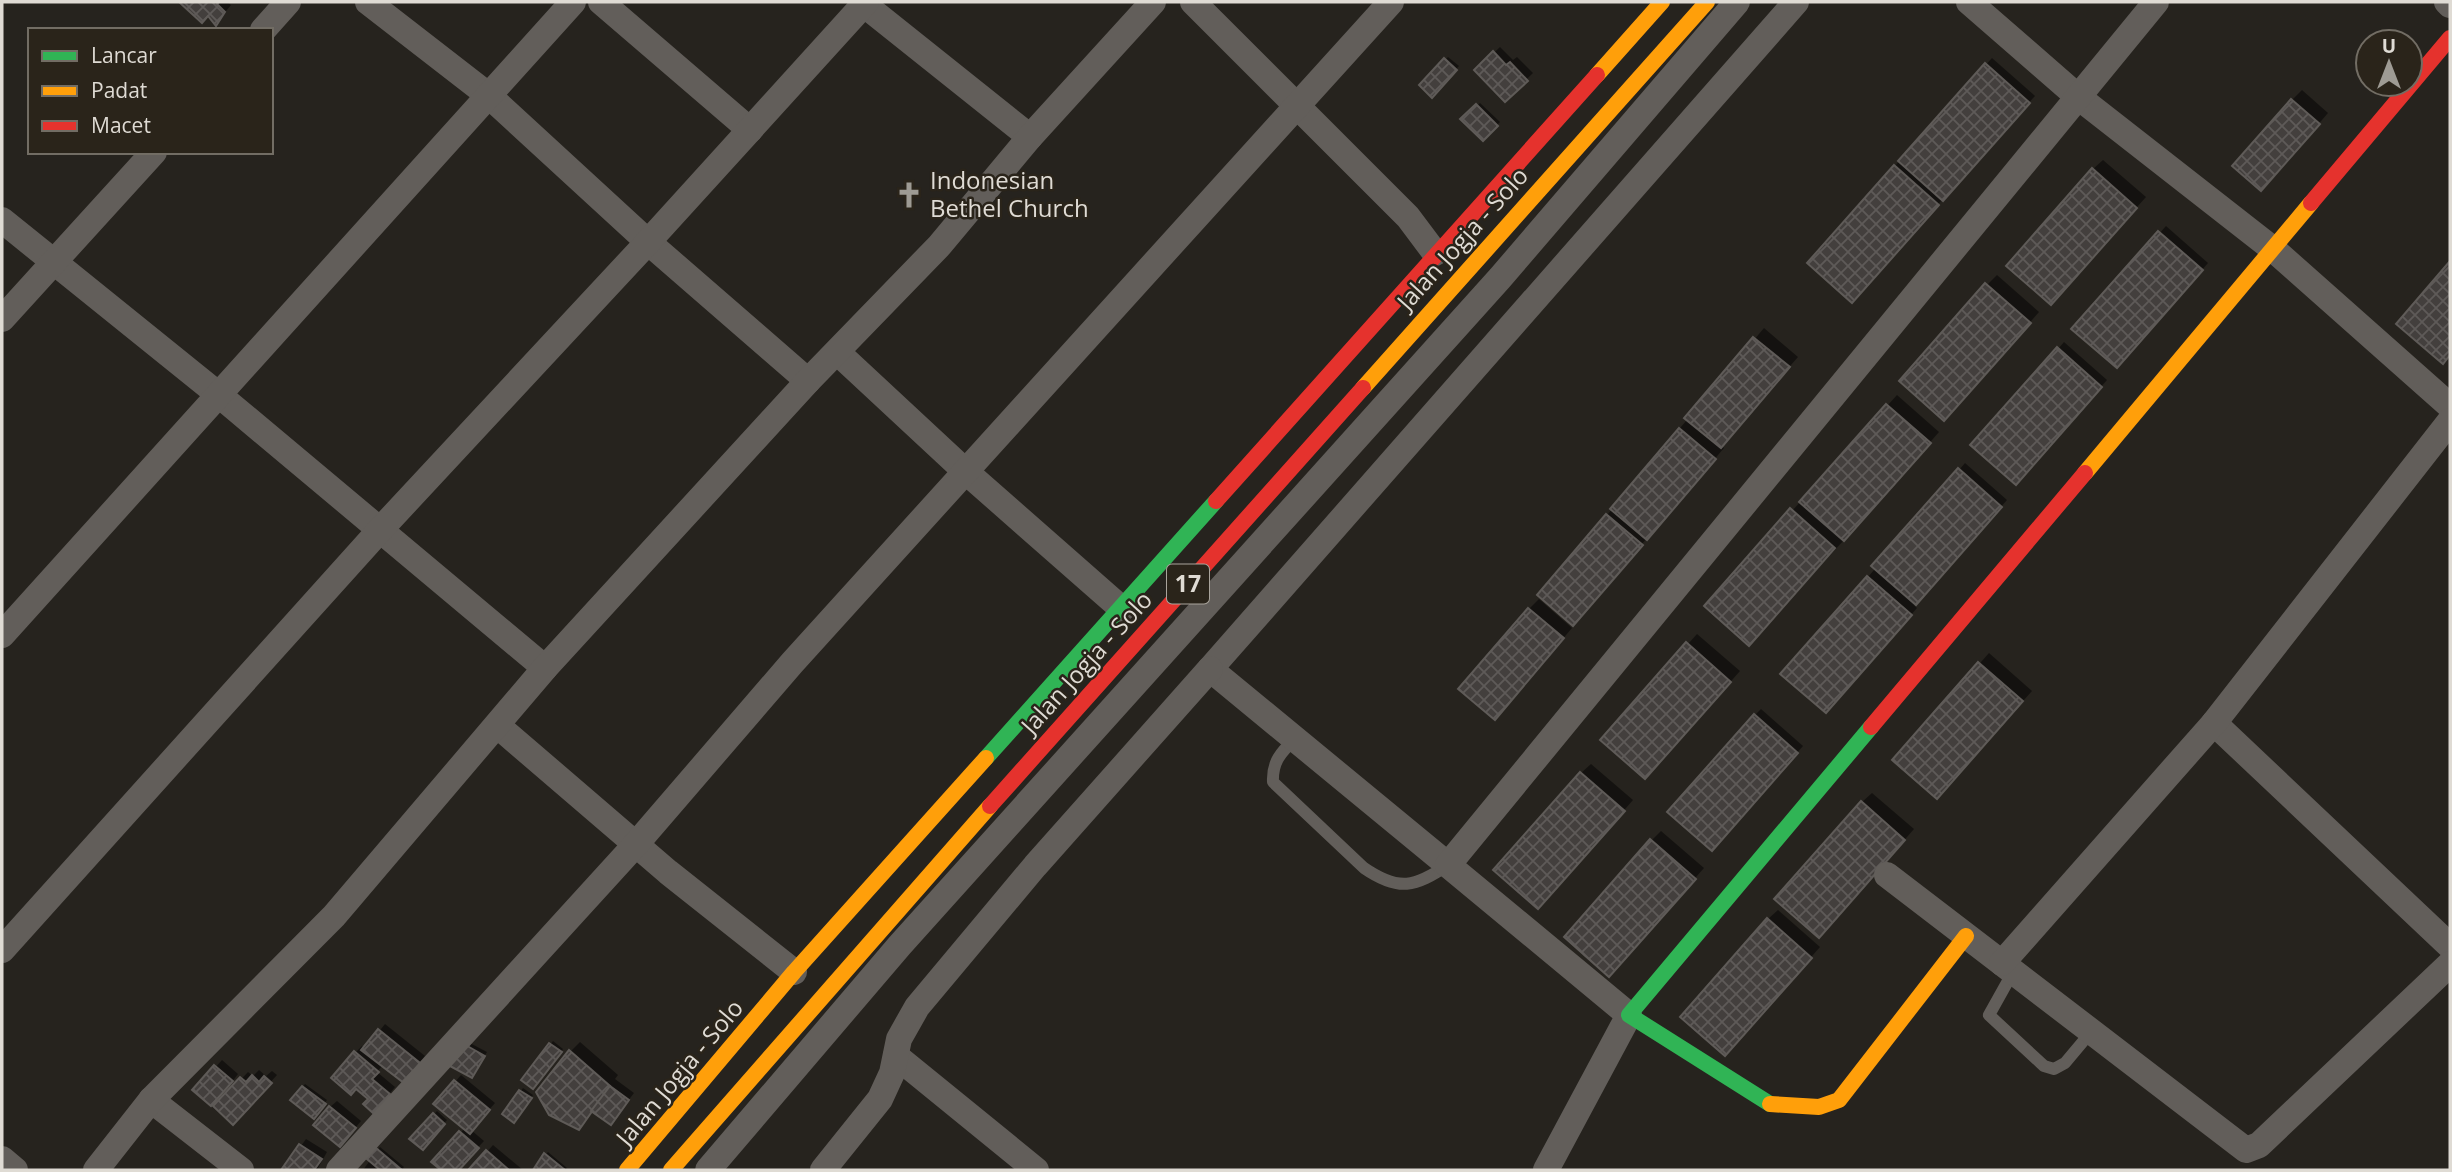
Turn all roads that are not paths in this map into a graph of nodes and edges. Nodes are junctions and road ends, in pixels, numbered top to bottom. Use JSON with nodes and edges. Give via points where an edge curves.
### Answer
{"nodes":[{"id":1,"x":288,"y":2,"type":"edge"},
{"id":2,"x":368,"y":2,"type":"edge"},
{"id":3,"x":573,"y":2,"type":"edge"},
{"id":4,"x":601,"y":2,"type":"edge"},
{"id":5,"x":1153,"y":2,"type":"edge"},
{"id":6,"x":1193,"y":2,"type":"edge"},
{"id":7,"x":1391,"y":2,"type":"edge"},
{"id":8,"x":1662,"y":2,"type":"edge"},
{"id":9,"x":1707,"y":2,"type":"edge"},
{"id":10,"x":1737,"y":2,"type":"edge"},
{"id":11,"x":1797,"y":2,"type":"edge"},
{"id":12,"x":1969,"y":2,"type":"edge"},
{"id":13,"x":2157,"y":2,"type":"edge"},
{"id":14,"x":864,"y":3,"type":"edge"},
{"id":15,"x":265,"y":28,"type":"edge"},
{"id":16,"x":2450,"y":37,"type":"edge"},
{"id":17,"x":488,"y":95,"type":"junction"},
{"id":18,"x":2077,"y":96,"type":"junction"},
{"id":19,"x":1296,"y":106,"type":"junction"},
{"id":20,"x":750,"y":130,"type":"junction"},
{"id":21,"x":1030,"y":137,"type":"junction"},
{"id":22,"x":152,"y":154,"type":"edge"},
{"id":23,"x":2,"y":220,"type":"edge"},
{"id":24,"x":649,"y":242,"type":"junction"},
{"id":25,"x":2274,"y":250,"type":"junction"},
{"id":26,"x":1435,"y":253,"type":"junction"},
{"id":27,"x":55,"y":263,"type":"junction"},
{"id":28,"x":2,"y":320,"type":"edge"},
{"id":29,"x":837,"y":352,"type":"junction"},
{"id":30,"x":808,"y":381,"type":"junction"},
{"id":31,"x":219,"y":394,"type":"junction"},
{"id":32,"x":2450,"y":406,"type":"edge"},
{"id":33,"x":2450,"y":421,"type":"edge"},
{"id":34,"x":965,"y":471,"type":"junction"},
{"id":35,"x":379,"y":531,"type":"junction"},
{"id":36,"x":1122,"y":610,"type":"junction"},
{"id":37,"x":2,"y":635,"type":"edge"},
{"id":38,"x":545,"y":668,"type":"junction"},
{"id":39,"x":1210,"y":669,"type":"junction"},
{"id":40,"x":2214,"y":723,"type":"junction"},
{"id":41,"x":498,"y":726,"type":"junction"},
{"id":42,"x":1295,"y":739,"type":"junction"},
{"id":43,"x":638,"y":843,"type":"junction"},
{"id":44,"x":1448,"y":865,"type":"junction"},
{"id":45,"x":1887,"y":875,"type":"dead end"},
{"id":46,"x":1966,"y":936,"type":"junction"},
{"id":47,"x":2450,"y":946,"type":"edge"},
{"id":48,"x":2,"y":950,"type":"edge"},
{"id":49,"x":2450,"y":964,"type":"edge"},
{"id":50,"x":2007,"y":968,"type":"junction"},
{"id":51,"x":794,"y":972,"type":"junction"},
{"id":52,"x":839,"y":997,"type":"junction"},
{"id":53,"x":1629,"y":1015,"type":"junction"},
{"id":54,"x":2091,"y":1032,"type":"junction"},
{"id":55,"x":896,"y":1055,"type":"junction"},
{"id":56,"x":151,"y":1100,"type":"junction"},
{"id":57,"x":2,"y":1159,"type":"edge"},
{"id":58,"x":15,"y":1170,"type":"edge"},
{"id":59,"x":96,"y":1170,"type":"edge"},
{"id":60,"x":241,"y":1170,"type":"edge"},
{"id":61,"x":339,"y":1170,"type":"edge"},
{"id":62,"x":627,"y":1170,"type":"edge"},
{"id":63,"x":671,"y":1170,"type":"edge"},
{"id":64,"x":708,"y":1170,"type":"edge"},
{"id":65,"x":823,"y":1170,"type":"edge"},
{"id":66,"x":1036,"y":1170,"type":"edge"},
{"id":67,"x":1546,"y":1170,"type":"edge"}],
"edges":[{"from":1,"to":15,"type":"street"},
{"from":2,"to":17,"type":"street"},
{"from":3,"to":17,"type":"street"},
{"from":4,"to":20,"type":"street"},
{"from":5,"to":21,"type":"street"},
{"from":6,"to":19,"type":"street"},
{"from":7,"to":19,"type":"street"},
{"from":8,"to":26,"type":"main road","name":"Jalan Jogja - Solo","number":"17"},
{"from":9,"to":52,"type":"main road","name":"Jalan Jogja - Solo","number":"17"},
{"from":10,"to":52,"type":"street","via":[[1500,278]]},
{"from":11,"to":39,"type":"street"},
{"from":12,"to":18,"type":"street"},
{"from":13,"to":18,"type":"street"},
{"from":14,"to":20,"type":"street"},
{"from":14,"to":21,"type":"street"},
{"from":16,"to":25,"type":"main road"},
{"from":17,"to":24,"type":"street"},
{"from":17,"to":31,"type":"street"},
{"from":18,"to":25,"type":"street"},
{"from":18,"to":44,"type":"street"},
{"from":19,"to":26,"type":"street","via":[[1408,217]]},
{"from":19,"to":34,"type":"street"},
{"from":20,"to":24,"type":"street"},
{"from":21,"to":29,"type":"street","via":[[939,246]]},
{"from":22,"to":27,"type":"street"},
{"from":23,"to":27,"type":"street"},
{"from":24,"to":30,"type":"street"},
{"from":24,"to":35,"type":"street"},
{"from":25,"to":32,"type":"street"},
{"from":25,"to":53,"type":"main road"},
{"from":26,"to":36,"type":"main road","name":"Jalan Jogja - Solo","number":"17"},
{"from":27,"to":28,"type":"street"},
{"from":27,"to":31,"type":"street"},
{"from":29,"to":30,"type":"street"},
{"from":29,"to":34,"type":"street"},
{"from":30,"to":38,"type":"street"},
{"from":31,"to":35,"type":"street"},
{"from":31,"to":37,"type":"street"},
{"from":33,"to":40,"type":"street"},
{"from":34,"to":36,"type":"street"},
{"from":34,"to":43,"type":"street"},
{"from":35,"to":38,"type":"street"},
{"from":35,"to":48,"type":"street"},
{"from":36,"to":51,"type":"main road","name":"Jalan Jogja - Solo","number":"17"},
{"from":38,"to":41,"type":"street"},
{"from":39,"to":42,"type":"street"},
{"from":39,"to":55,"type":"street","via":[[917,1007],[899,1039]]},
{"from":40,"to":47,"type":"street"},
{"from":40,"to":50,"type":"street"},
{"from":41,"to":43,"type":"street"},
{"from":41,"to":56,"type":"street","via":[[334,916]]},
{"from":42,"to":44,"type":"street"},
{"from":42,"to":44,"type":"lane","via":[[1272,768],[1273,782],[1364,868],[1380,880],[1405,886],[1423,882]]},
{"from":43,"to":51,"type":"street"},
{"from":43,"to":61,"type":"street"},
{"from":44,"to":53,"type":"street"},
{"from":45,"to":46,"type":"street"},
{"from":46,"to":50,"type":"street"},
{"from":46,"to":53,"type":"main road","via":[[1839,1100],[1819,1107],[1773,1106]]},
{"from":49,"to":54,"type":"street","via":[[2253,1150],[2241,1148]]},
{"from":50,"to":54,"type":"street"},
{"from":50,"to":54,"type":"lane","via":[[1989,1015],[2044,1066],[2054,1069],[2065,1063]]},
{"from":51,"to":62,"type":"main road","name":"Jalan Jogja - Solo","number":"17"},
{"from":52,"to":63,"type":"main road","name":"Jalan Jogja - Solo","number":"17"},
{"from":52,"to":64,"type":"street"},
{"from":53,"to":67,"type":"street"},
{"from":55,"to":65,"type":"street","via":[[880,1099]]},
{"from":55,"to":66,"type":"street"},
{"from":56,"to":59,"type":"street"},
{"from":56,"to":60,"type":"street"},
{"from":57,"to":58,"type":"street"}]}
